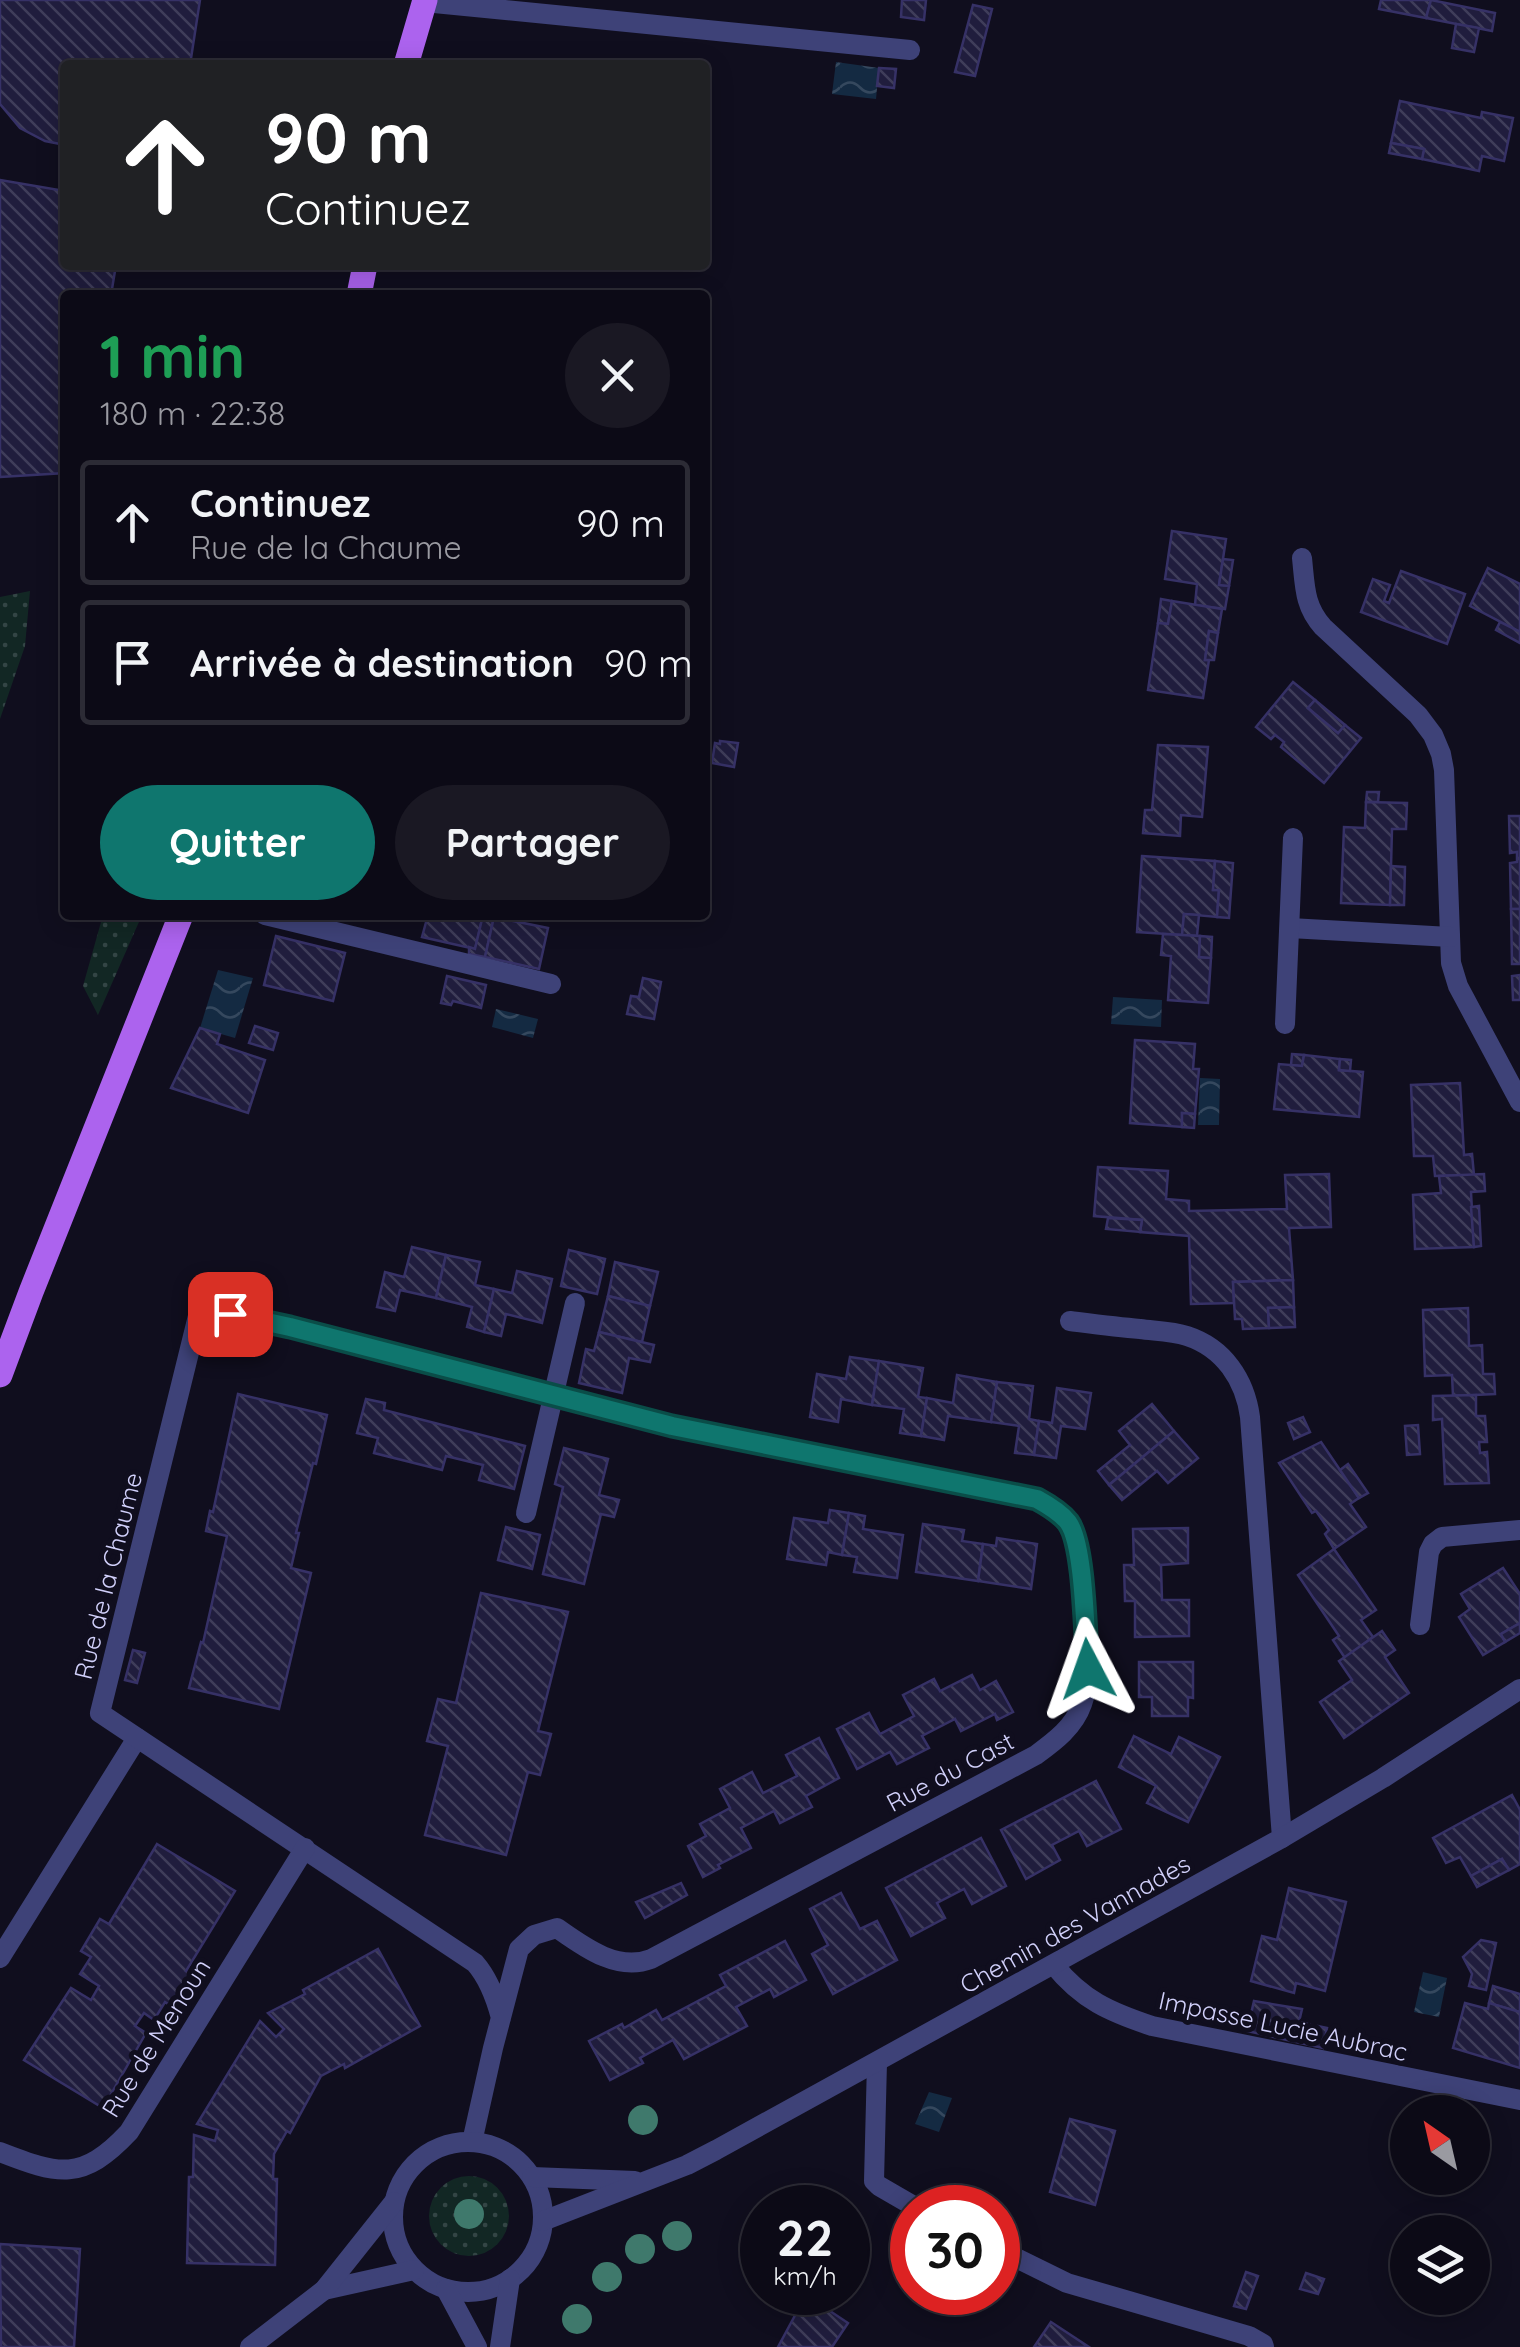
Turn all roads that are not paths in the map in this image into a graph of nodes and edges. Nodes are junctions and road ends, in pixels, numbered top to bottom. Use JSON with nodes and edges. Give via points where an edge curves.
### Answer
{"nodes":[{"id":1,"x":419,"y":1,"type":"edge"},
{"id":2,"x":910,"y":50,"type":"dead end"},
{"id":3,"x":405,"y":60,"type":"edge"},
{"id":4,"x":1302,"y":558,"type":"dead end"},
{"id":5,"x":1293,"y":838,"type":"dead end"},
{"id":6,"x":179,"y":920,"type":"edge"},
{"id":7,"x":286,"y":920,"type":"edge"},
{"id":8,"x":1290,"y":928,"type":"junction"},
{"id":9,"x":1450,"y":937,"type":"junction"},
{"id":10,"x":551,"y":984,"type":"dead end"},
{"id":11,"x":1285,"y":1024,"type":"dead end"},
{"id":12,"x":1520,"y":1102,"type":"edge"},
{"id":13,"x":575,"y":1303,"type":"dead end"},
{"id":14,"x":1070,"y":1321,"type":"dead end"},
{"id":15,"x":0,"y":1375,"type":"edge"},
{"id":16,"x":553,"y":1395,"type":"junction"},
{"id":17,"x":725,"y":1438,"type":"joint"},
{"id":18,"x":526,"y":1513,"type":"dead end"},
{"id":19,"x":1520,"y":1530,"type":"edge"},
{"id":20,"x":1420,"y":1625,"type":"dead end"},
{"id":21,"x":1520,"y":1689,"type":"edge"},
{"id":22,"x":137,"y":1738,"type":"junction"},
{"id":23,"x":1282,"y":1838,"type":"junction"},
{"id":24,"x":304,"y":1848,"type":"junction"},
{"id":25,"x":0,"y":1958,"type":"edge"},
{"id":26,"x":1054,"y":1965,"type":"junction"},
{"id":27,"x":502,"y":2018,"type":"junction"},
{"id":28,"x":877,"y":2062,"type":"junction"},
{"id":29,"x":1520,"y":2100,"type":"edge"},
{"id":30,"x":472,"y":2142,"type":"junction"},
{"id":31,"x":0,"y":2152,"type":"edge"},
{"id":32,"x":532,"y":2176,"type":"junction"},
{"id":33,"x":642,"y":2181,"type":"junction"},
{"id":34,"x":890,"y":2192,"type":"edge"},
{"id":35,"x":394,"y":2202,"type":"junction"},
{"id":36,"x":543,"y":2221,"type":"junction"},
{"id":37,"x":1020,"y":2261,"type":"edge"},
{"id":38,"x":414,"y":2270,"type":"junction"},
{"id":39,"x":510,"y":2279,"type":"junction"},
{"id":40,"x":446,"y":2289,"type":"junction"},
{"id":41,"x":324,"y":2290,"type":"junction"},
{"id":42,"x":250,"y":2347,"type":"edge"},
{"id":43,"x":477,"y":2347,"type":"edge"},
{"id":44,"x":500,"y":2347,"type":"edge"},
{"id":45,"x":1264,"y":2347,"type":"edge"}],
"edges":[{"from":1,"to":2,"type":"street"},
{"from":1,"to":3,"type":"main road"},
{"from":4,"to":9,"type":"street","via":[[1312,614],[1418,716],[1441,754]]},
{"from":5,"to":8,"type":"street"},
{"from":6,"to":15,"type":"main road"},
{"from":7,"to":10,"type":"street"},
{"from":8,"to":9,"type":"street"},
{"from":8,"to":11,"type":"street"},
{"from":9,"to":12,"type":"street","via":[[1458,986]]},
{"from":13,"to":16,"type":"street"},
{"from":14,"to":23,"type":"street","via":[[1183,1334],[1206,1344],[1248,1400]]},
{"from":16,"to":17,"type":"street","name":"Rue de la Chaume"},
{"from":16,"to":18,"type":"street"},
{"from":16,"to":22,"type":"street","name":"Rue de la Chaume","via":[[200,1308],[100,1713]]},
{"from":17,"to":27,"type":"street","name":"Rue du Cast","via":[[1052,1507],[1068,1521],[1079,1555],[1088,1669],[1082,1704],[1068,1728],[1036,1755],[650,1959],[624,1963],[557,1928],[534,1935],[520,1950]]},
{"from":19,"to":20,"type":"street","via":[[1442,1537],[1433,1544]]},
{"from":21,"to":23,"type":"street","name":"Chemin des Vannades"},
{"from":22,"to":24,"type":"street","name":"Rue de la Chaume"},
{"from":22,"to":25,"type":"street"},
{"from":23,"to":26,"type":"street","name":"Chemin des Vannades"},
{"from":24,"to":27,"type":"street","name":"Rue de la Chaume","via":[[475,1964]]},
{"from":24,"to":31,"type":"street","name":"Rue de Menoun","via":[[118,2144],[88,2165],[58,2171]]},
{"from":26,"to":28,"type":"street","name":"Chemin des Vannades"},
{"from":26,"to":29,"type":"street","name":"Impasse Lucie Aubrac","via":[[1091,2000],[1152,2026]]},
{"from":27,"to":30,"type":"street"},
{"from":28,"to":33,"type":"street","name":"Chemin des Vannades","via":[[696,2160]]},
{"from":28,"to":34,"type":"street","via":[[874,2181]]},
{"from":30,"to":32,"type":"street","via":[[496,2146]]},
{"from":30,"to":35,"type":"street","via":[[430,2151],[401,2182]]},
{"from":32,"to":33,"type":"street","name":"Chemin des Vannades"},
{"from":32,"to":36,"type":"street"},
{"from":33,"to":36,"type":"street","name":"Chemin des Vannades"},
{"from":35,"to":38,"type":"street","via":[[396,2238]]},
{"from":35,"to":41,"type":"street"},
{"from":36,"to":39,"type":"street","via":[[527,2264]]},
{"from":37,"to":45,"type":"street","via":[[1067,2283],[1249,2336]]},
{"from":38,"to":40,"type":"street"},
{"from":38,"to":41,"type":"street"},
{"from":39,"to":40,"type":"street","via":[[468,2292]]},
{"from":39,"to":44,"type":"street"},
{"from":40,"to":43,"type":"street"},
{"from":41,"to":42,"type":"street"}]}
